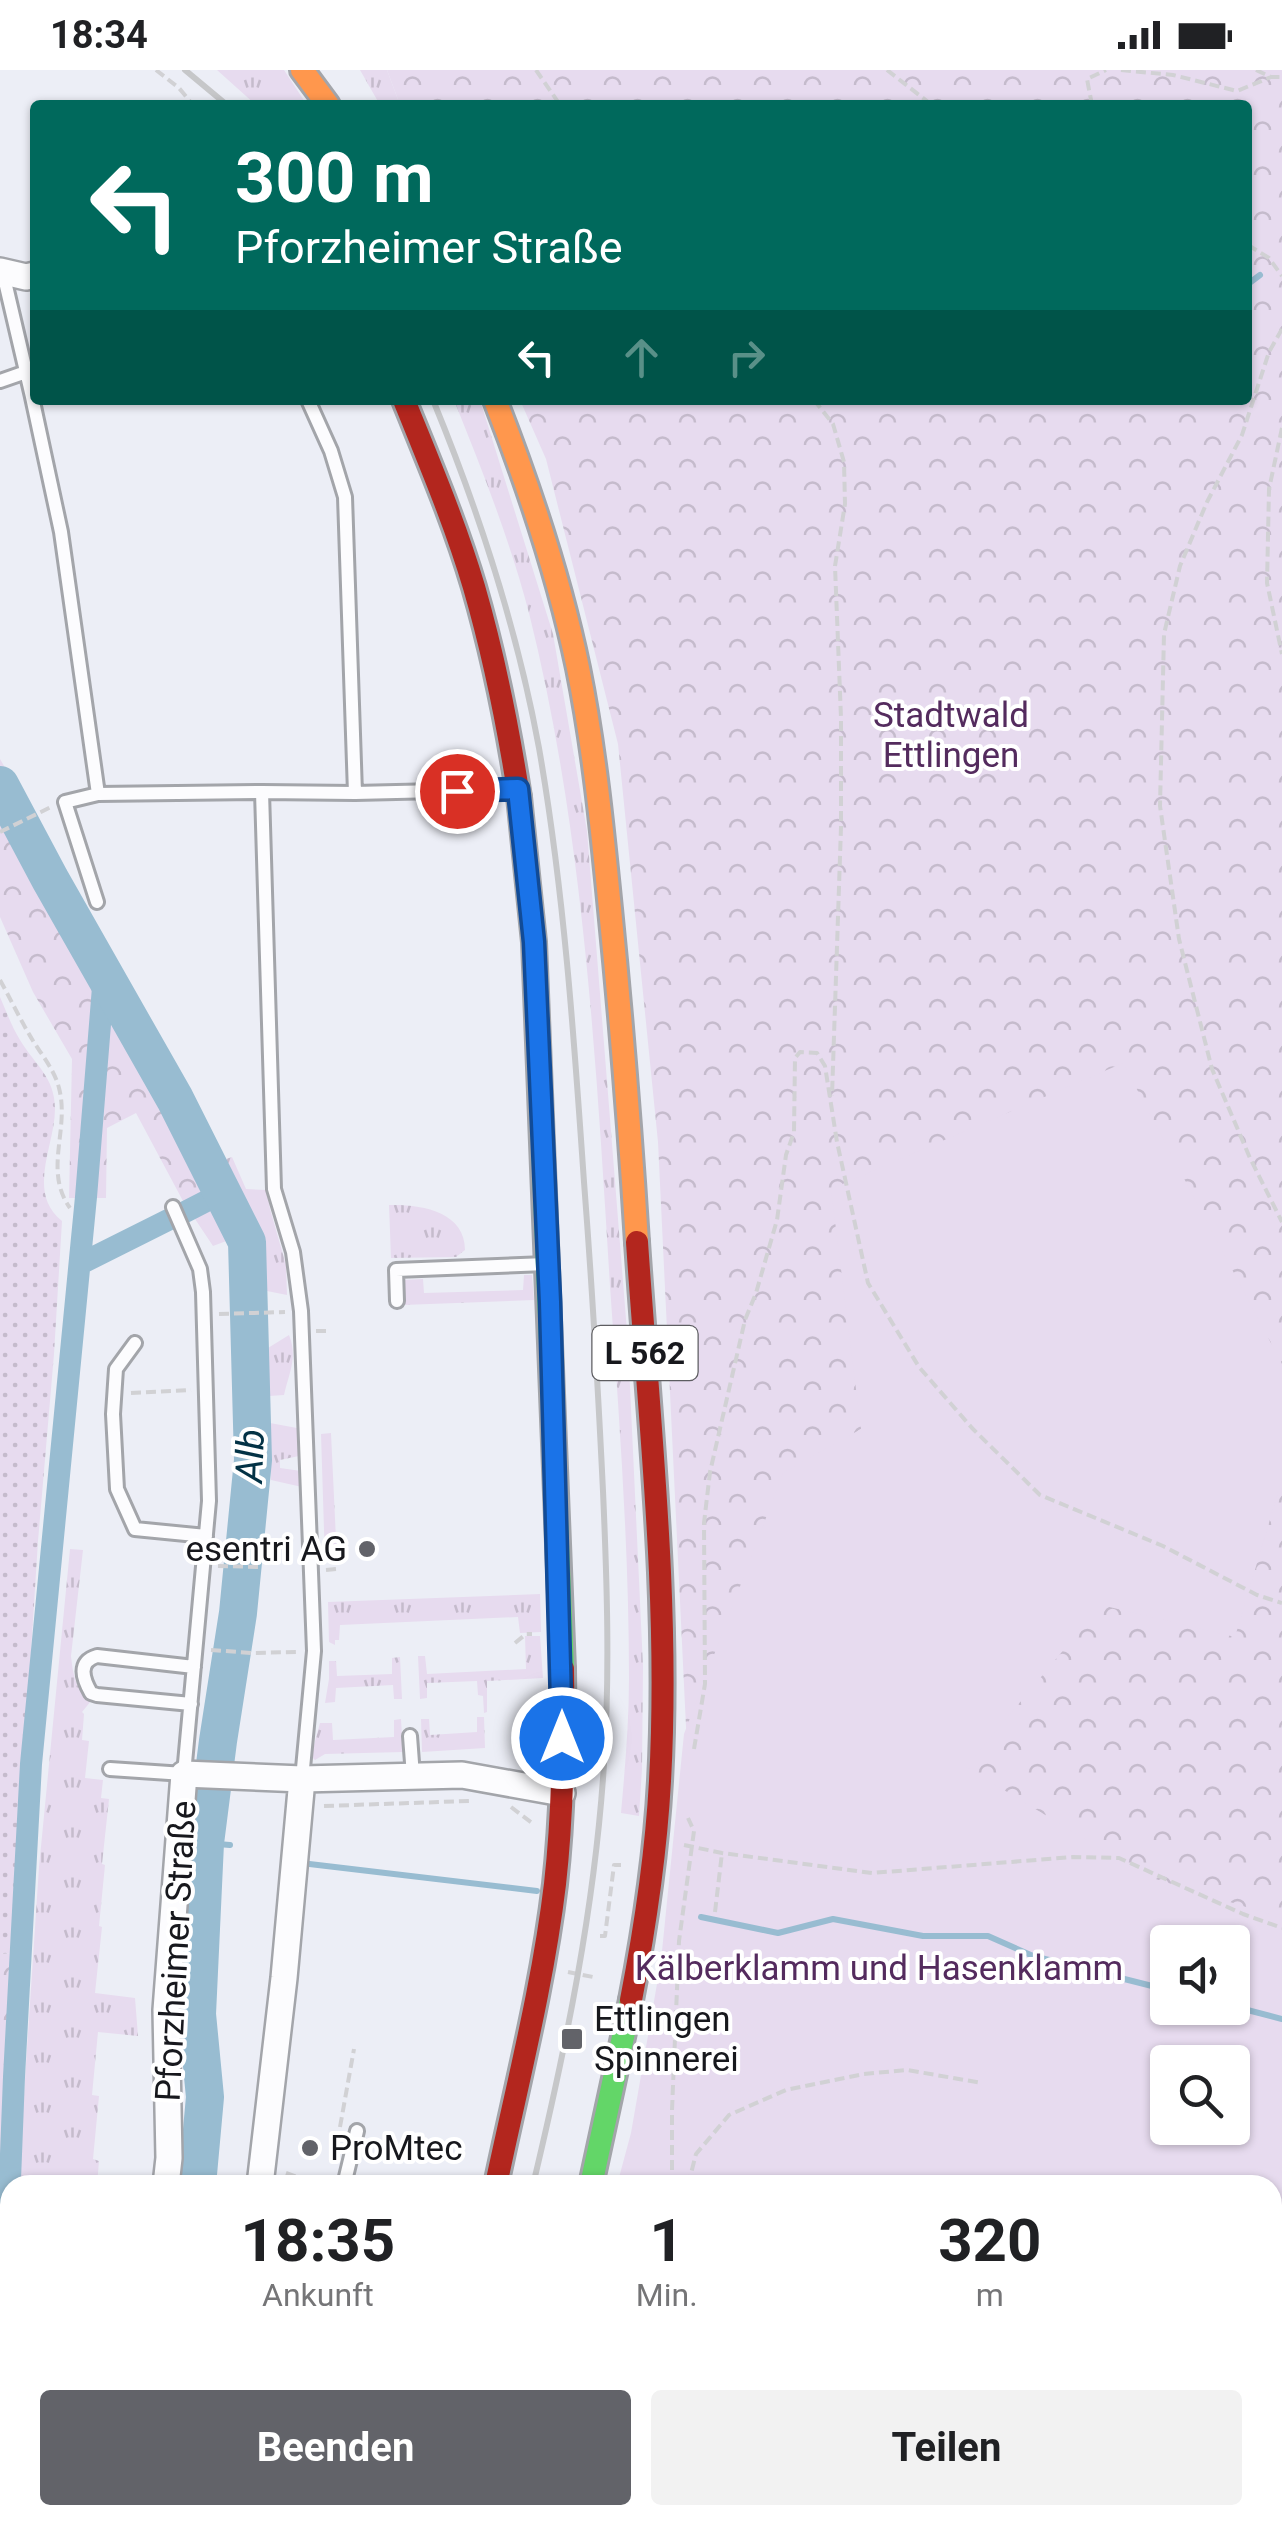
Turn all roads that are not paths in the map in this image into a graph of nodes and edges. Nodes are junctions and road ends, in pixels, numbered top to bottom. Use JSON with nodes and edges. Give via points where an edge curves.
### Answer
{"nodes":[{"id":1,"x":302,"y":70,"type":"edge"},
{"id":2,"x":338,"y":99,"type":"edge"},
{"id":3,"x":2,"y":272,"type":"edge"},
{"id":4,"x":30,"y":276,"type":"edge"},
{"id":5,"x":26,"y":372,"type":"junction"},
{"id":6,"x":0,"y":381,"type":"edge"},
{"id":7,"x":30,"y":386,"type":"edge"},
{"id":8,"x":35,"y":405,"type":"edge"},
{"id":9,"x":310,"y":405,"type":"edge"},
{"id":10,"x":406,"y":405,"type":"edge"},
{"id":11,"x":497,"y":405,"type":"edge"},
{"id":12,"x":518,"y":789,"type":"junction"},
{"id":13,"x":262,"y":792,"type":"junction"},
{"id":14,"x":98,"y":794,"type":"junction"},
{"id":15,"x":355,"y":794,"type":"junction"},
{"id":16,"x":97,"y":902,"type":"dead end"},
{"id":17,"x":173,"y":1207,"type":"dead end"},
{"id":18,"x":548,"y":1264,"type":"junction"},
{"id":19,"x":397,"y":1301,"type":"dead end"},
{"id":20,"x":135,"y":1343,"type":"dead end"},
{"id":21,"x":206,"y":1536,"type":"junction"},
{"id":22,"x":194,"y":1668,"type":"junction"},
{"id":23,"x":190,"y":1704,"type":"junction"},
{"id":24,"x":410,"y":1736,"type":"dead end"},
{"id":25,"x":110,"y":1769,"type":"dead end"},
{"id":26,"x":193,"y":1775,"type":"junction"},
{"id":27,"x":412,"y":1776,"type":"junction"},
{"id":28,"x":302,"y":1779,"type":"junction"},
{"id":29,"x":562,"y":1793,"type":"junction"},
{"id":30,"x":357,"y":2132,"type":"dead end"},
{"id":31,"x":167,"y":2175,"type":"edge"},
{"id":32,"x":270,"y":2175,"type":"edge"},
{"id":33,"x":346,"y":2175,"type":"edge"},
{"id":34,"x":498,"y":2175,"type":"edge"},
{"id":35,"x":593,"y":2175,"type":"edge"}],
"edges":[{"from":1,"to":2,"type":"main road"},
{"from":3,"to":4,"type":"street"},
{"from":3,"to":5,"type":"lane"},
{"from":5,"to":6,"type":"lane"},
{"from":5,"to":7,"type":"lane"},
{"from":8,"to":14,"type":"lane","via":[[61,532]]},
{"from":9,"to":15,"type":"lane","via":[[345,497]]},
{"from":10,"to":12,"type":"main road","via":[[475,587]]},
{"from":11,"to":35,"type":"main road","number":"L 562","via":[[559,592],[602,826],[629,1110],[660,1598],[655,1844]]},
{"from":12,"to":15,"type":"lane"},
{"from":12,"to":18,"type":"main road","via":[[534,942]]},
{"from":13,"to":14,"type":"lane"},
{"from":13,"to":15,"type":"lane"},
{"from":13,"to":28,"type":"lane","via":[[274,1189],[301,1311],[314,1651]]},
{"from":14,"to":16,"type":"lane","via":[[65,802]]},
{"from":17,"to":21,"type":"lane","via":[[203,1292]]},
{"from":18,"to":19,"type":"lane","via":[[396,1270]]},
{"from":18,"to":29,"type":"main road"},
{"from":20,"to":21,"type":"lane","via":[[116,1368],[116,1489],[136,1529]]},
{"from":21,"to":22,"type":"lane"},
{"from":22,"to":23,"type":"lane"},
{"from":22,"to":23,"type":"lane","via":[[97,1656],[84,1665],[91,1693]]},
{"from":23,"to":26,"type":"lane"},
{"from":24,"to":27,"type":"lane"},
{"from":25,"to":26,"type":"lane"},
{"from":26,"to":28,"type":"street","name":"Pforzheimer Straße"},
{"from":26,"to":31,"type":"street","name":"Pforzheimer Straße","via":[[166,2010]]},
{"from":27,"to":28,"type":"street","name":"Pforzheimer Straße"},
{"from":27,"to":29,"type":"street","name":"Pforzheimer Straße","via":[[462,1775]]},
{"from":28,"to":32,"type":"street"},
{"from":29,"to":34,"type":"main road","via":[[541,1982]]},
{"from":30,"to":33,"type":"lane"}]}
